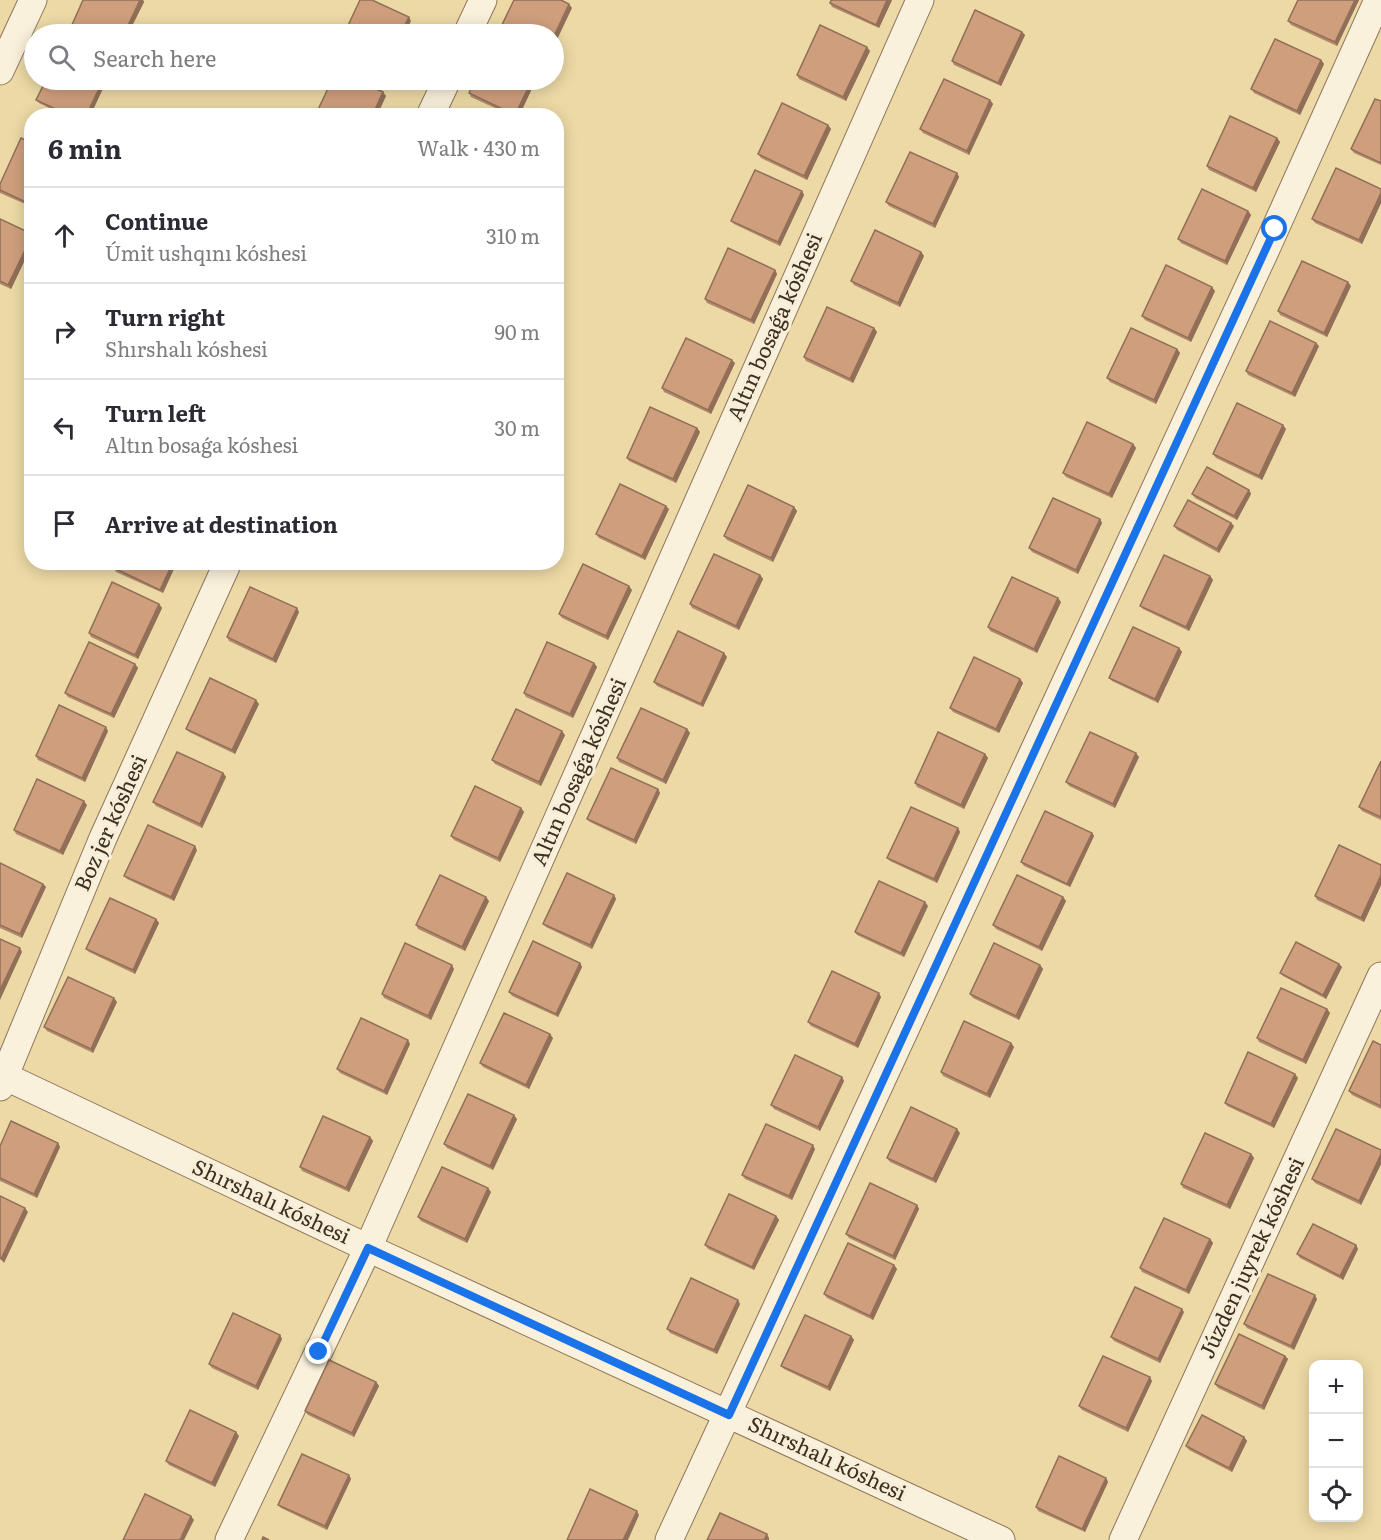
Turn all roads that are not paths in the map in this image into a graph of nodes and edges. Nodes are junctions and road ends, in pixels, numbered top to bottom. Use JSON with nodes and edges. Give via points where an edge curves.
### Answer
{"nodes":[{"id":1,"x":33,"y":0,"type":"edge"},
{"id":2,"x":483,"y":0,"type":"edge"},
{"id":3,"x":920,"y":0,"type":"edge"},
{"id":4,"x":1378,"y":0,"type":"edge"},
{"id":5,"x":472,"y":24,"type":"edge"},
{"id":6,"x":0,"y":71,"type":"edge"},
{"id":7,"x":442,"y":90,"type":"edge"},
{"id":8,"x":434,"y":108,"type":"edge"},
{"id":9,"x":224,"y":570,"type":"edge"},
{"id":10,"x":1381,"y":976,"type":"edge"},
{"id":11,"x":2,"y":1079,"type":"edge"},
{"id":12,"x":368,"y":1248,"type":"junction"},
{"id":13,"x":729,"y":1415,"type":"junction"},
{"id":14,"x":230,"y":1540,"type":"edge"},
{"id":15,"x":669,"y":1540,"type":"edge"},
{"id":16,"x":1001,"y":1540,"type":"edge"},
{"id":17,"x":1123,"y":1540,"type":"edge"}],
"edges":[{"from":1,"to":6,"type":"street"},
{"from":2,"to":5,"type":"street"},
{"from":3,"to":12,"type":"street","name":"Altın bosaǵa kóshesi"},
{"from":4,"to":13,"type":"street"},
{"from":7,"to":8,"type":"street"},
{"from":9,"to":11,"type":"street","name":"Boz jer kóshesi","via":[[103,838]]},
{"from":10,"to":17,"type":"street","name":"Júzden juyrek kóshesi"},
{"from":11,"to":12,"type":"street","name":"Shırshalı kóshesi"},
{"from":12,"to":13,"type":"street","name":"Shırshalı kóshesi"},
{"from":12,"to":14,"type":"street","name":"Altın bosaǵa kóshesi"},
{"from":13,"to":15,"type":"street"},
{"from":13,"to":16,"type":"street","name":"Shırshalı kóshesi"}]}
